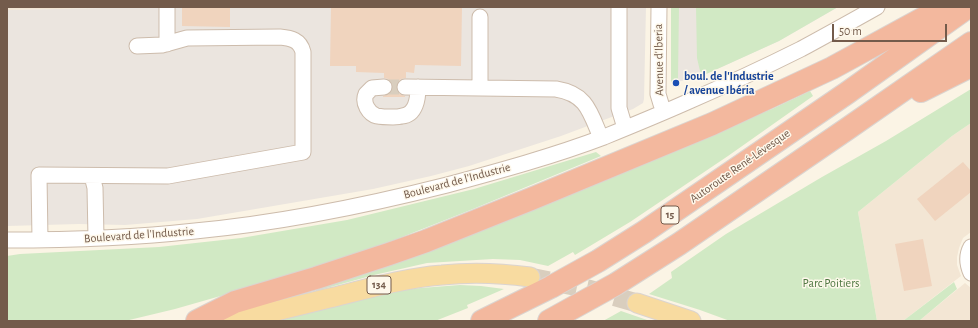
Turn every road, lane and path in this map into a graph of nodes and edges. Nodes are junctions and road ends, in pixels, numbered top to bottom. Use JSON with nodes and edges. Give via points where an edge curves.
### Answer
{"nodes":[{"id":1,"x":167,"y":7,"type":"edge"},
{"id":2,"x":619,"y":7,"type":"edge"},
{"id":3,"x":659,"y":7,"type":"edge"},
{"id":4,"x":877,"y":7,"type":"edge"},
{"id":5,"x":944,"y":7,"type":"edge"},
{"id":6,"x":968,"y":7,"type":"edge"},
{"id":7,"x":480,"y":17,"type":"dead end"},
{"id":8,"x":971,"y":43,"type":"edge"},
{"id":9,"x":167,"y":44,"type":"junction"},
{"id":10,"x":137,"y":46,"type":"dead end"},
{"id":11,"x":971,"y":66,"type":"edge"},
{"id":12,"x":384,"y":87,"type":"tunnel mouth"},
{"id":13,"x":480,"y":88,"type":"junction"},
{"id":14,"x":664,"y":112,"type":"junction"},
{"id":15,"x":625,"y":128,"type":"junction"},
{"id":16,"x":847,"y":129,"type":"junction"},
{"id":17,"x":601,"y":138,"type":"junction"},
{"id":18,"x":92,"y":176,"type":"junction"},
{"id":19,"x":96,"y":238,"type":"junction"},
{"id":20,"x":7,"y":240,"type":"edge"},
{"id":21,"x":40,"y":240,"type":"junction"},
{"id":22,"x":971,"y":247,"type":"edge"},
{"id":23,"x":971,"y":273,"type":"edge"},
{"id":24,"x":530,"y":277,"type":"tunnel mouth"},
{"id":25,"x":638,"y":303,"type":"tunnel mouth"},
{"id":26,"x":197,"y":321,"type":"edge"},
{"id":27,"x":231,"y":321,"type":"edge"},
{"id":28,"x":482,"y":321,"type":"edge"},
{"id":29,"x":549,"y":321,"type":"edge"},
{"id":30,"x":691,"y":321,"type":"edge"}],
"edges":[{"from":1,"to":9,"type":"street"},
{"from":2,"to":15,"type":"street","via":[[618,108]]},
{"from":3,"to":14,"type":"street","name":"Avenue d'Iberia","via":[[658,94]]},
{"from":4,"to":14,"type":"street","name":"Boulevard de l'Industrie","via":[[774,62]]},
{"from":5,"to":26,"type":"highway","via":[[832,68],[712,124],[426,241],[330,274],[235,302]]},
{"from":6,"to":28,"type":"highway","name":"Autoroute René-Lévesque","number":"15","via":[[644,232],[552,287]]},
{"from":7,"to":13,"type":"street"},
{"from":8,"to":16,"type":"highway","number":"15"},
{"from":9,"to":10,"type":"street"},
{"from":9,"to":18,"type":"street","via":[[187,38],[284,37],[299,43],[303,52],[303,152],[168,176]]},
{"from":11,"to":16,"type":"highway"},
{"from":12,"to":13,"type":"street","via":[[372,88],[364,100],[372,114],[377,116],[402,116],[411,113],[418,96],[412,87]]},
{"from":13,"to":17,"type":"street","via":[[566,90],[582,99]]},
{"from":14,"to":15,"type":"street","name":"Boulevard de l'Industrie"},
{"from":15,"to":17,"type":"street","name":"Boulevard de l'Industrie"},
{"from":16,"to":29,"type":"highway","number":"15","via":[[652,261]]},
{"from":17,"to":19,"type":"street","name":"Boulevard de l'Industrie","via":[[494,172],[360,206],[218,229]]},
{"from":18,"to":19,"type":"street","via":[[95,188]]},
{"from":18,"to":21,"type":"street","via":[[39,175]]},
{"from":19,"to":21,"type":"street","name":"Boulevard de l'Industrie"},
{"from":20,"to":21,"type":"street","name":"Boulevard de l'Industrie"},
{"from":22,"to":23,"type":"street","via":[[967,258]]},
{"from":24,"to":27,"type":"main road","number":"134","via":[[476,273],[427,276]]},
{"from":25,"to":30,"type":"main road"}]}
